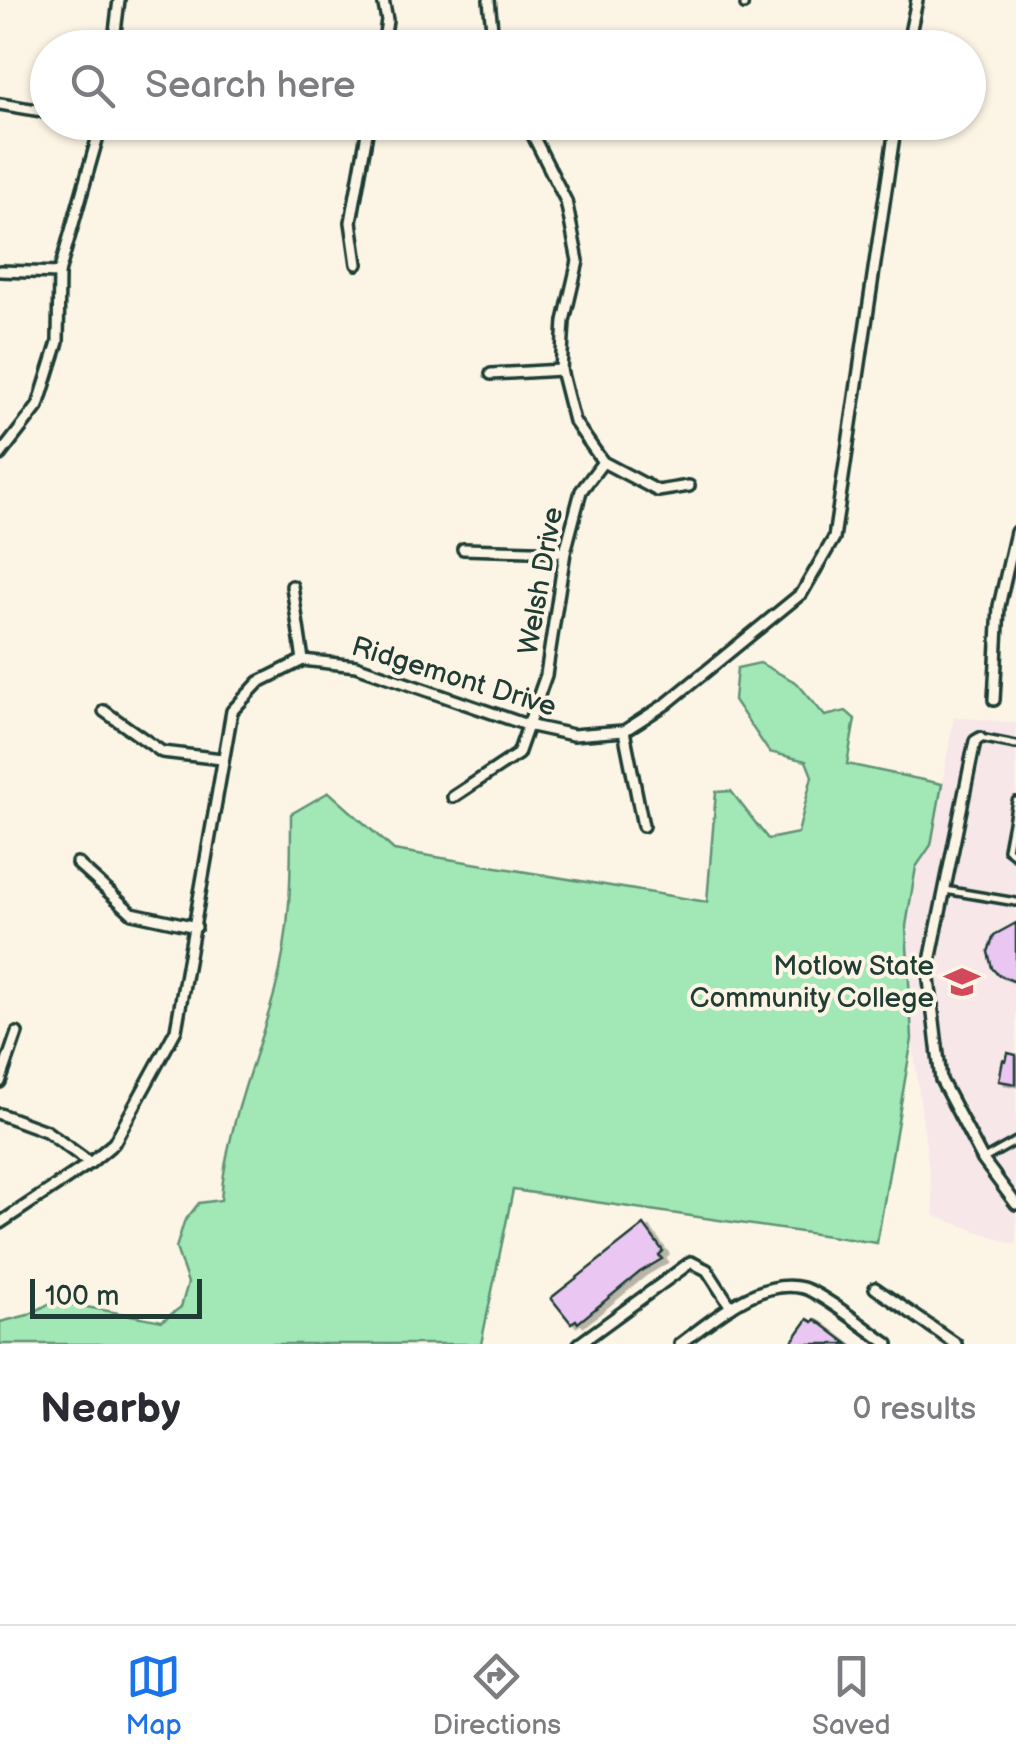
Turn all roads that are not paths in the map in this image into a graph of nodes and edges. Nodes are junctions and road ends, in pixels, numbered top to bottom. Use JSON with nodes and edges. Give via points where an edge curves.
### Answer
{"nodes":[{"id":1,"x":119,"y":0,"type":"edge"},
{"id":2,"x":383,"y":0,"type":"edge"},
{"id":3,"x":489,"y":0,"type":"edge"},
{"id":4,"x":917,"y":0,"type":"edge"},
{"id":5,"x":115,"y":30,"type":"edge"},
{"id":6,"x":386,"y":30,"type":"edge"},
{"id":7,"x":492,"y":30,"type":"edge"},
{"id":8,"x":911,"y":30,"type":"edge"},
{"id":9,"x":0,"y":104,"type":"edge"},
{"id":10,"x":30,"y":109,"type":"edge"},
{"id":11,"x":97,"y":140,"type":"edge"},
{"id":12,"x":366,"y":140,"type":"edge"},
{"id":13,"x":535,"y":140,"type":"edge"},
{"id":14,"x":893,"y":140,"type":"edge"},
{"id":15,"x":358,"y":264,"type":"dead end"},
{"id":16,"x":0,"y":271,"type":"edge"},
{"id":17,"x":58,"y":274,"type":"junction"},
{"id":18,"x":561,"y":370,"type":"junction"},
{"id":19,"x":490,"y":374,"type":"dead end"},
{"id":20,"x":0,"y":455,"type":"edge"},
{"id":21,"x":604,"y":462,"type":"junction"},
{"id":22,"x":689,"y":486,"type":"dead end"},
{"id":23,"x":1016,"y":532,"type":"edge"},
{"id":24,"x":464,"y":549,"type":"dead end"},
{"id":25,"x":565,"y":552,"type":"junction"},
{"id":26,"x":292,"y":586,"type":"dead end"},
{"id":27,"x":303,"y":660,"type":"junction"},
{"id":28,"x":994,"y":700,"type":"dead end"},
{"id":29,"x":104,"y":711,"type":"dead end"},
{"id":30,"x":528,"y":725,"type":"junction"},
{"id":31,"x":624,"y":732,"type":"junction"},
{"id":32,"x":980,"y":738,"type":"joint"},
{"id":33,"x":1016,"y":745,"type":"edge"},
{"id":34,"x":222,"y":760,"type":"junction"},
{"id":35,"x":453,"y":797,"type":"dead end"},
{"id":36,"x":1016,"y":801,"type":"edge"},
{"id":37,"x":642,"y":826,"type":"dead end"},
{"id":38,"x":1016,"y":856,"type":"edge"},
{"id":39,"x":77,"y":863,"type":"dead end"},
{"id":40,"x":945,"y":890,"type":"junction"},
{"id":41,"x":1016,"y":902,"type":"edge"},
{"id":42,"x":196,"y":927,"type":"junction"},
{"id":43,"x":17,"y":1032,"type":"dead end"},
{"id":44,"x":0,"y":1082,"type":"edge"},
{"id":45,"x":0,"y":1114,"type":"edge"},
{"id":46,"x":1016,"y":1141,"type":"edge"},
{"id":47,"x":983,"y":1160,"type":"junction"},
{"id":48,"x":90,"y":1163,"type":"junction"},
{"id":49,"x":1016,"y":1204,"type":"edge"},
{"id":50,"x":0,"y":1223,"type":"edge"},
{"id":51,"x":876,"y":1288,"type":"dead end"},
{"id":52,"x":731,"y":1307,"type":"junction"},
{"id":53,"x":579,"y":1344,"type":"edge"},
{"id":54,"x":680,"y":1344,"type":"edge"},
{"id":55,"x":888,"y":1344,"type":"edge"},
{"id":56,"x":956,"y":1344,"type":"edge"}],
"edges":[{"from":1,"to":5,"type":"street"},
{"from":2,"to":6,"type":"street"},
{"from":3,"to":7,"type":"street"},
{"from":4,"to":8,"type":"street"},
{"from":9,"to":10,"type":"street"},
{"from":11,"to":17,"type":"street"},
{"from":12,"to":15,"type":"street","via":[[352,222]]},
{"from":13,"to":18,"type":"street","via":[[566,202],[578,261]]},
{"from":14,"to":31,"type":"street","via":[[834,538],[802,594]]},
{"from":16,"to":17,"type":"street"},
{"from":17,"to":20,"type":"street","via":[[58,342],[38,406]]},
{"from":18,"to":19,"type":"street"},
{"from":18,"to":21,"type":"street","via":[[574,421]]},
{"from":21,"to":22,"type":"street","via":[[658,491]]},
{"from":21,"to":25,"type":"street","name":"Welsh Drive","via":[[581,491]]},
{"from":23,"to":28,"type":"street","via":[[1000,606]]},
{"from":24,"to":25,"type":"street"},
{"from":25,"to":30,"type":"street","name":"Welsh Drive","via":[[546,676]]},
{"from":26,"to":27,"type":"street"},
{"from":27,"to":30,"type":"street","name":"Ridgemont Drive","via":[[356,666]]},
{"from":27,"to":34,"type":"street","via":[[260,682],[232,710]]},
{"from":29,"to":34,"type":"street","via":[[162,752]]},
{"from":30,"to":31,"type":"street","name":"Ridgemont Drive","via":[[573,735]]},
{"from":30,"to":35,"type":"street","name":"Welsh Drive","via":[[518,754]]},
{"from":31,"to":37,"type":"street"},
{"from":32,"to":33,"type":"lane"},
{"from":32,"to":40,"type":"street"},
{"from":34,"to":42,"type":"street"},
{"from":36,"to":38,"type":"lane","via":[[1007,849]]},
{"from":39,"to":42,"type":"street","via":[[132,912]]},
{"from":40,"to":41,"type":"lane"},
{"from":40,"to":47,"type":"street","via":[[928,971],[940,1080]]},
{"from":42,"to":48,"type":"street","via":[[176,1030],[114,1143]]},
{"from":43,"to":44,"type":"street"},
{"from":45,"to":48,"type":"street","via":[[46,1131]]},
{"from":46,"to":47,"type":"lane"},
{"from":47,"to":49,"type":"street"},
{"from":48,"to":50,"type":"street"},
{"from":51,"to":56,"type":"street"},
{"from":52,"to":53,"type":"street","via":[[708,1270],[691,1262]]},
{"from":52,"to":54,"type":"street"},
{"from":52,"to":55,"type":"street","via":[[776,1286],[806,1288]]}]}
